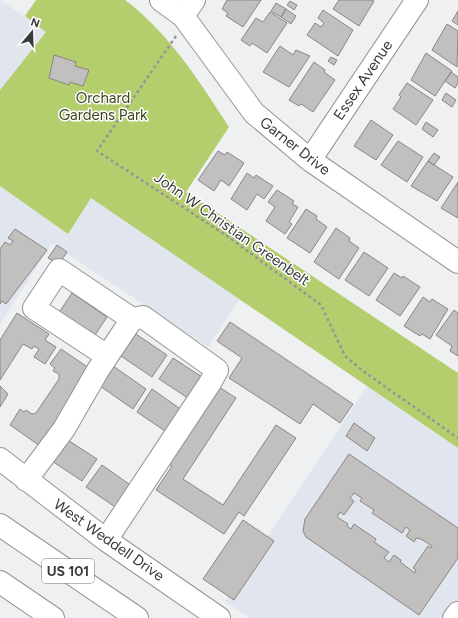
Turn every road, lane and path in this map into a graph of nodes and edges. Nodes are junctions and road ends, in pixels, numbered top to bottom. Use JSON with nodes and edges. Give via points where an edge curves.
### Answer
{"nodes":[{"id":1,"x":161,"y":0,"type":"edge"},
{"id":2,"x":417,"y":0,"type":"edge"},
{"id":3,"x":188,"y":12,"type":"edge"},
{"id":4,"x":310,"y":160,"type":"junction"},
{"id":5,"x":458,"y":262,"type":"edge"},
{"id":6,"x":132,"y":319,"type":"junction"},
{"id":7,"x":107,"y":356,"type":"junction"},
{"id":8,"x":458,"y":438,"type":"edge"},
{"id":9,"x":0,"y":459,"type":"edge"},
{"id":10,"x":26,"y":480,"type":"junction"},
{"id":11,"x":0,"y":525,"type":"edge"},
{"id":12,"x":106,"y":540,"type":"junction"},
{"id":13,"x":0,"y":582,"type":"edge"},
{"id":14,"x":458,"y":613,"type":"edge"},
{"id":15,"x":53,"y":618,"type":"edge"},
{"id":16,"x":137,"y":618,"type":"edge"},
{"id":17,"x":219,"y":618,"type":"edge"},
{"id":18,"x":454,"y":618,"type":"edge"}],
"edges":[{"from":1,"to":3,"type":"main road","name":"Garner Drive"},
{"from":2,"to":4,"type":"main road","name":"Essex Avenue"},
{"from":3,"to":4,"type":"main road","name":"Garner Drive","via":[[254,113]]},
{"from":3,"to":8,"type":"path","name":"John W Christian Greenbelt","via":[[97,151],[227,236],[321,305],[345,356],[362,371]]},
{"from":4,"to":5,"type":"main road","name":"Garner Drive"},
{"from":6,"to":7,"type":"main road"},
{"from":6,"to":7,"type":"main road","via":[[59,270],[34,308]]},
{"from":6,"to":12,"type":"main road","via":[[142,317],[217,370]]},
{"from":7,"to":10,"type":"main road","via":[[64,429]]},
{"from":9,"to":10,"type":"main road","name":"West Weddell Drive"},
{"from":10,"to":12,"type":"main road","name":"West Weddell Drive"},
{"from":11,"to":16,"type":"main road","number":"US 101"},
{"from":12,"to":17,"type":"main road","name":"West Weddell Drive"},
{"from":13,"to":15,"type":"main road"},
{"from":14,"to":18,"type":"main road"}]}
